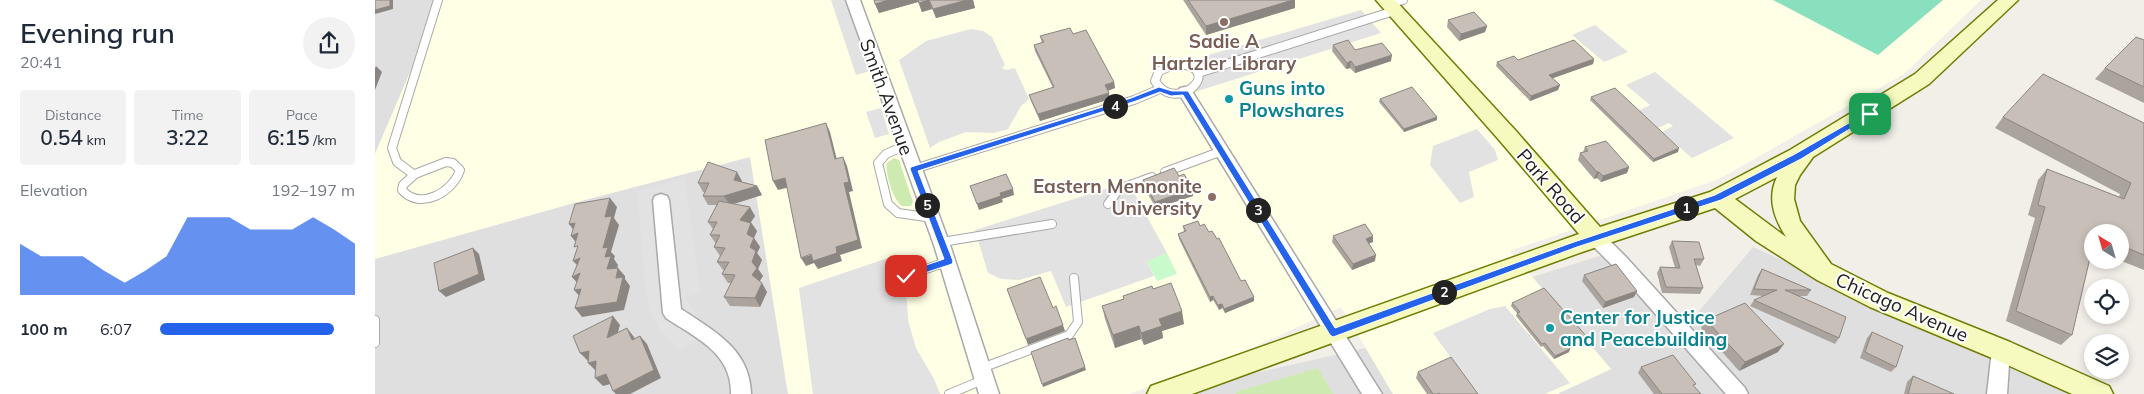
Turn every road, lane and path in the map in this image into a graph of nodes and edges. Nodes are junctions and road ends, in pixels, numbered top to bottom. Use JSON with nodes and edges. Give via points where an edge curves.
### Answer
{"nodes":[{"id":1,"x":438,"y":0,"type":"edge"},
{"id":2,"x":853,"y":0,"type":"edge"},
{"id":3,"x":2009,"y":0,"type":"edge"},
{"id":4,"x":1393,"y":4,"type":"edge"},
{"id":5,"x":1198,"y":72,"type":"junction"},
{"id":6,"x":1159,"y":89,"type":"junction"},
{"id":7,"x":1185,"y":92,"type":"junction"},
{"id":8,"x":905,"y":146,"type":"junction"},
{"id":9,"x":1810,"y":149,"type":"junction"},
{"id":10,"x":1221,"y":151,"type":"junction"},
{"id":11,"x":913,"y":169,"type":"junction"},
{"id":12,"x":413,"y":174,"type":"junction"},
{"id":13,"x":1718,"y":198,"type":"junction"},
{"id":14,"x":661,"y":200,"type":"dead end"},
{"id":15,"x":1108,"y":204,"type":"dead end"},
{"id":16,"x":933,"y":218,"type":"junction"},
{"id":17,"x":1052,"y":224,"type":"dead end"},
{"id":18,"x":1595,"y":238,"type":"junction"},
{"id":19,"x":942,"y":242,"type":"junction"},
{"id":20,"x":949,"y":261,"type":"junction"},
{"id":21,"x":1825,"y":273,"type":"junction"},
{"id":22,"x":903,"y":276,"type":"dead end"},
{"id":23,"x":1074,"y":278,"type":"dead end"},
{"id":24,"x":375,"y":320,"type":"edge"},
{"id":25,"x":1333,"y":333,"type":"junction"},
{"id":26,"x":375,"y":343,"type":"edge"},
{"id":27,"x":2001,"y":350,"type":"junction"},
{"id":28,"x":985,"y":380,"type":"edge"},
{"id":29,"x":741,"y":394,"type":"edge"},
{"id":30,"x":949,"y":394,"type":"edge"},
{"id":31,"x":1160,"y":394,"type":"edge"},
{"id":32,"x":1372,"y":394,"type":"edge"},
{"id":33,"x":1738,"y":394,"type":"edge"},
{"id":34,"x":1997,"y":394,"type":"edge"},
{"id":35,"x":2100,"y":394,"type":"edge"}],
"edges":[{"from":1,"to":12,"type":"lane","via":[[392,148],[397,162]]},
{"from":2,"to":8,"type":"street","name":"Smith Avenue"},
{"from":3,"to":9,"type":"street","via":[[1922,79]]},
{"from":4,"to":5,"type":"lane","via":[[1228,65]]},
{"from":4,"to":18,"type":"street","name":"Park Road"},
{"from":5,"to":6,"type":"lane","via":[[1183,64],[1168,65],[1155,76]]},
{"from":5,"to":7,"type":"lane","via":[[1199,82]]},
{"from":6,"to":7,"type":"lane","via":[[1171,93]]},
{"from":6,"to":11,"type":"lane","via":[[1134,100]]},
{"from":7,"to":10,"type":"street"},
{"from":8,"to":11,"type":"street","name":"Smith Avenue"},
{"from":8,"to":16,"type":"lane","via":[[886,154],[877,163],[888,204],[898,213]]},
{"from":9,"to":13,"type":"street"},
{"from":9,"to":21,"type":"street","via":[[1788,175],[1783,186],[1782,205],[1795,235]]},
{"from":10,"to":15,"type":"lane","via":[[1119,189]]},
{"from":10,"to":25,"type":"street"},
{"from":11,"to":16,"type":"street","name":"Smith Avenue"},
{"from":12,"to":12,"type":"lane","via":[[438,163],[453,163],[459,170],[459,176],[450,187],[422,199],[413,199],[403,192]]},
{"from":13,"to":18,"type":"street"},
{"from":13,"to":21,"type":"street","name":"Chicago Avenue","via":[[1764,235]]},
{"from":14,"to":29,"type":"street","via":[[672,313],[714,339],[726,351],[739,372]]},
{"from":16,"to":19,"type":"street","name":"Smith Avenue"},
{"from":17,"to":19,"type":"lane"},
{"from":18,"to":25,"type":"street"},
{"from":18,"to":33,"type":"street","name":"Park Road"},
{"from":19,"to":20,"type":"street","name":"Smith Avenue"},
{"from":20,"to":22,"type":"lane"},
{"from":20,"to":28,"type":"street","name":"Smith Avenue"},
{"from":21,"to":27,"type":"street","name":"Chicago Avenue","via":[[1879,300]]},
{"from":23,"to":28,"type":"lane","via":[[1078,322],[1069,335]]},
{"from":24,"to":26,"type":"lane"},
{"from":25,"to":31,"type":"street"},
{"from":25,"to":32,"type":"street"},
{"from":27,"to":34,"type":"street"},
{"from":27,"to":35,"type":"street","name":"Chicago Avenue"},
{"from":28,"to":30,"type":"lane"}]}
